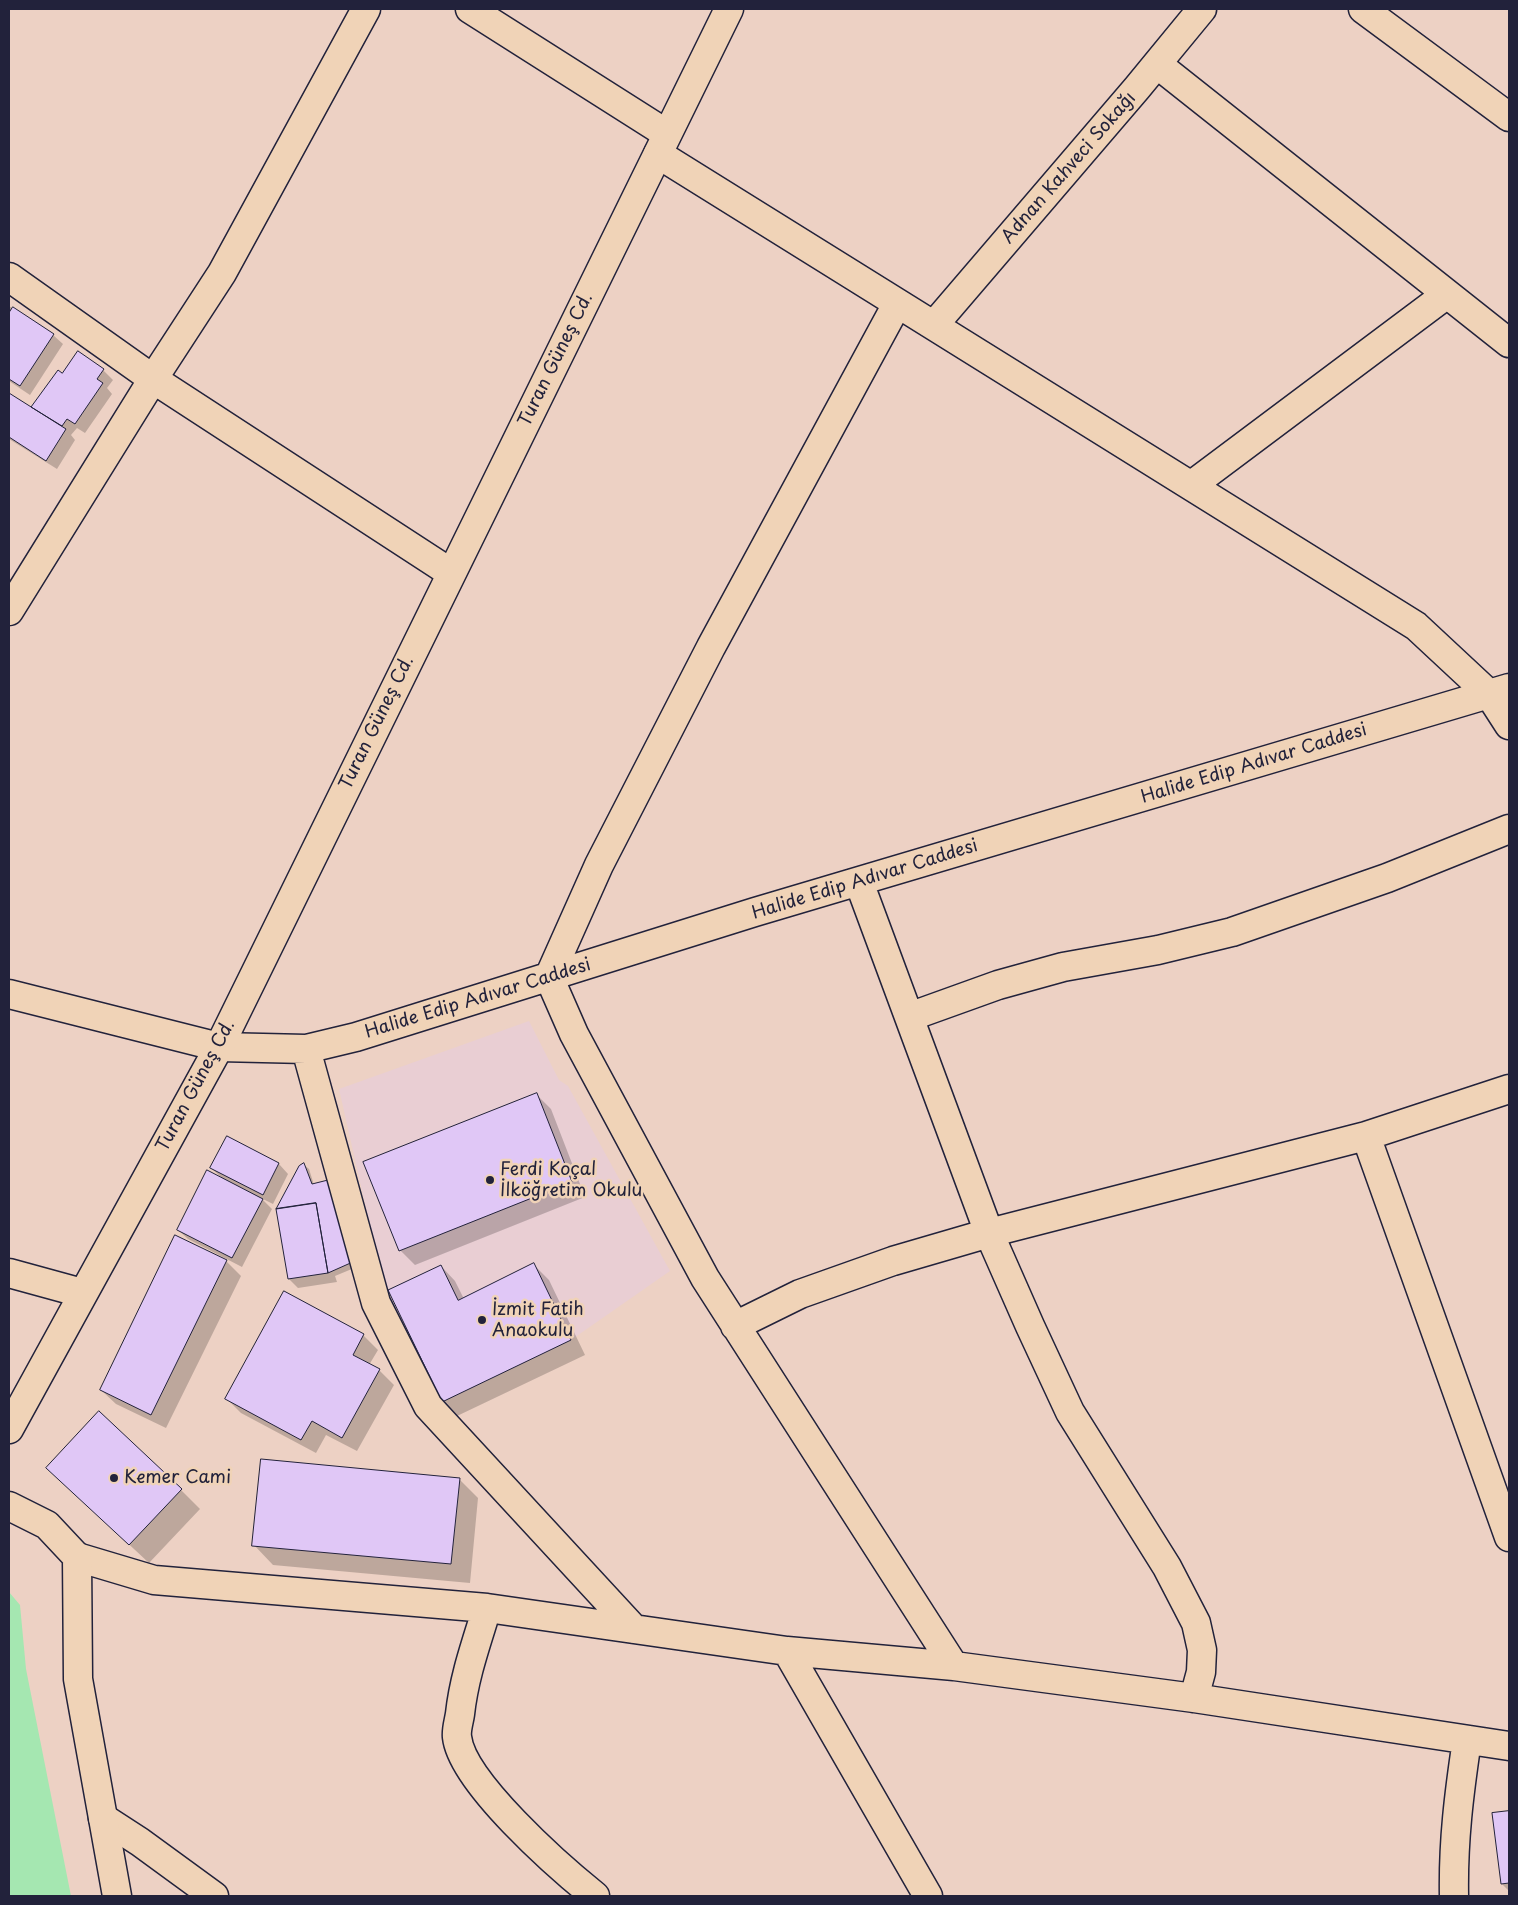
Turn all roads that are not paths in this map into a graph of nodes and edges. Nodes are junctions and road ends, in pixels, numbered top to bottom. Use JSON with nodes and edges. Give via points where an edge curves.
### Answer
{"nodes":[{"id":1,"x":366,"y":9,"type":"edge"},
{"id":2,"x":470,"y":9,"type":"edge"},
{"id":3,"x":729,"y":9,"type":"edge"},
{"id":4,"x":1202,"y":9,"type":"edge"},
{"id":5,"x":1363,"y":9,"type":"edge"},
{"id":6,"x":1156,"y":64,"type":"junction"},
{"id":7,"x":1509,"y":117,"type":"edge"},
{"id":8,"x":662,"y":144,"type":"junction"},
{"id":9,"x":9,"y":277,"type":"edge"},
{"id":10,"x":1447,"y":294,"type":"junction"},
{"id":11,"x":897,"y":304,"type":"junction"},
{"id":12,"x":934,"y":325,"type":"junction"},
{"id":13,"x":1509,"y":343,"type":"edge"},
{"id":14,"x":153,"y":379,"type":"junction"},
{"id":15,"x":1192,"y":485,"type":"junction"},
{"id":16,"x":451,"y":573,"type":"junction"},
{"id":17,"x":9,"y":612,"type":"edge"},
{"id":18,"x":1499,"y":691,"type":"edge"},
{"id":19,"x":1509,"y":725,"type":"edge"},
{"id":20,"x":1509,"y":829,"type":"edge"},
{"id":21,"x":859,"y":882,"type":"junction"},
{"id":22,"x":549,"y":977,"type":"junction"},
{"id":23,"x":9,"y":994,"type":"edge"},
{"id":24,"x":910,"y":1016,"type":"junction"},
{"id":25,"x":219,"y":1047,"type":"junction"},
{"id":26,"x":306,"y":1049,"type":"junction"},
{"id":27,"x":1509,"y":1089,"type":"edge"},
{"id":28,"x":1366,"y":1136,"type":"junction"},
{"id":29,"x":990,"y":1233,"type":"junction"},
{"id":30,"x":9,"y":1273,"type":"edge"},
{"id":31,"x":82,"y":1293,"type":"junction"},
{"id":32,"x":735,"y":1326,"type":"junction"},
{"id":33,"x":9,"y":1429,"type":"edge"},
{"id":34,"x":9,"y":1506,"type":"edge"},
{"id":35,"x":1509,"y":1538,"type":"edge"},
{"id":36,"x":77,"y":1557,"type":"junction"},
{"id":37,"x":487,"y":1608,"type":"junction"},
{"id":38,"x":634,"y":1629,"type":"junction"},
{"id":39,"x":786,"y":1651,"type":"junction"},
{"id":40,"x":954,"y":1666,"type":"junction"},
{"id":41,"x":1194,"y":1698,"type":"junction"},
{"id":42,"x":1467,"y":1740,"type":"junction"},
{"id":43,"x":1509,"y":1746,"type":"edge"},
{"id":44,"x":103,"y":1818,"type":"junction"},
{"id":45,"x":117,"y":1896,"type":"edge"},
{"id":46,"x":214,"y":1896,"type":"edge"},
{"id":47,"x":594,"y":1896,"type":"edge"},
{"id":48,"x":928,"y":1896,"type":"edge"},
{"id":49,"x":1454,"y":1896,"type":"edge"}],
"edges":[{"from":1,"to":14,"type":"street","via":[[222,272]]},
{"from":2,"to":8,"type":"street"},
{"from":3,"to":8,"type":"street","name":"Turan Güneş Cd."},
{"from":4,"to":6,"type":"street","name":"Adnan Kahveci Sokağı"},
{"from":5,"to":7,"type":"street"},
{"from":6,"to":10,"type":"street"},
{"from":6,"to":12,"type":"street","name":"Adnan Kahveci Sokağı"},
{"from":8,"to":11,"type":"street"},
{"from":8,"to":16,"type":"street","name":"Turan Güneş Cd."},
{"from":9,"to":14,"type":"street"},
{"from":10,"to":13,"type":"street"},
{"from":10,"to":15,"type":"street"},
{"from":11,"to":12,"type":"street"},
{"from":11,"to":22,"type":"street","via":[[711,647],[599,865]]},
{"from":12,"to":15,"type":"street"},
{"from":14,"to":16,"type":"street"},
{"from":14,"to":17,"type":"street"},
{"from":15,"to":18,"type":"street","via":[[1416,626]]},
{"from":16,"to":25,"type":"street","name":"Turan Güneş Cd."},
{"from":18,"to":19,"type":"street"},
{"from":18,"to":21,"type":"street","name":"Halide Edip Adıvar Caddesi"},
{"from":20,"to":24,"type":"street","via":[[1387,878],[1232,932],[1158,950],[1063,967],[998,985]]},
{"from":21,"to":22,"type":"street","name":"Halide Edip Adıvar Caddesi"},
{"from":21,"to":24,"type":"street"},
{"from":22,"to":26,"type":"street","name":"Halide Edip Adıvar Caddesi","via":[[356,1037]]},
{"from":22,"to":32,"type":"street","via":[[574,1034],[705,1278]]},
{"from":23,"to":25,"type":"street","name":"Halide Edip Adıvar Caddesi"},
{"from":24,"to":29,"type":"street"},
{"from":25,"to":26,"type":"street","name":"Halide Edip Adıvar Caddesi"},
{"from":25,"to":31,"type":"street","name":"Turan Güneş Cd."},
{"from":26,"to":38,"type":"street","via":[[376,1303],[428,1406]]},
{"from":27,"to":28,"type":"street"},
{"from":28,"to":29,"type":"street"},
{"from":28,"to":35,"type":"street"},
{"from":29,"to":32,"type":"street","via":[[893,1261],[800,1294]]},
{"from":29,"to":41,"type":"street","via":[[1070,1412],[1167,1567],[1196,1623],[1202,1650]]},
{"from":30,"to":31,"type":"street"},
{"from":31,"to":33,"type":"street","name":"Turan Güneş Cd."},
{"from":32,"to":40,"type":"street"},
{"from":34,"to":36,"type":"street","via":[[47,1525]]},
{"from":36,"to":37,"type":"street","via":[[154,1580]]},
{"from":36,"to":44,"type":"street","via":[[78,1679]]},
{"from":37,"to":38,"type":"street"},
{"from":37,"to":47,"type":"street","via":[[463,1686],[457,1737],[468,1768],[504,1812]]},
{"from":38,"to":39,"type":"street"},
{"from":39,"to":40,"type":"street"},
{"from":39,"to":48,"type":"street"},
{"from":40,"to":41,"type":"street"},
{"from":41,"to":42,"type":"street"},
{"from":42,"to":43,"type":"street"},
{"from":42,"to":49,"type":"street","via":[[1454,1839]]},
{"from":44,"to":45,"type":"street"},
{"from":44,"to":46,"type":"street"}]}
